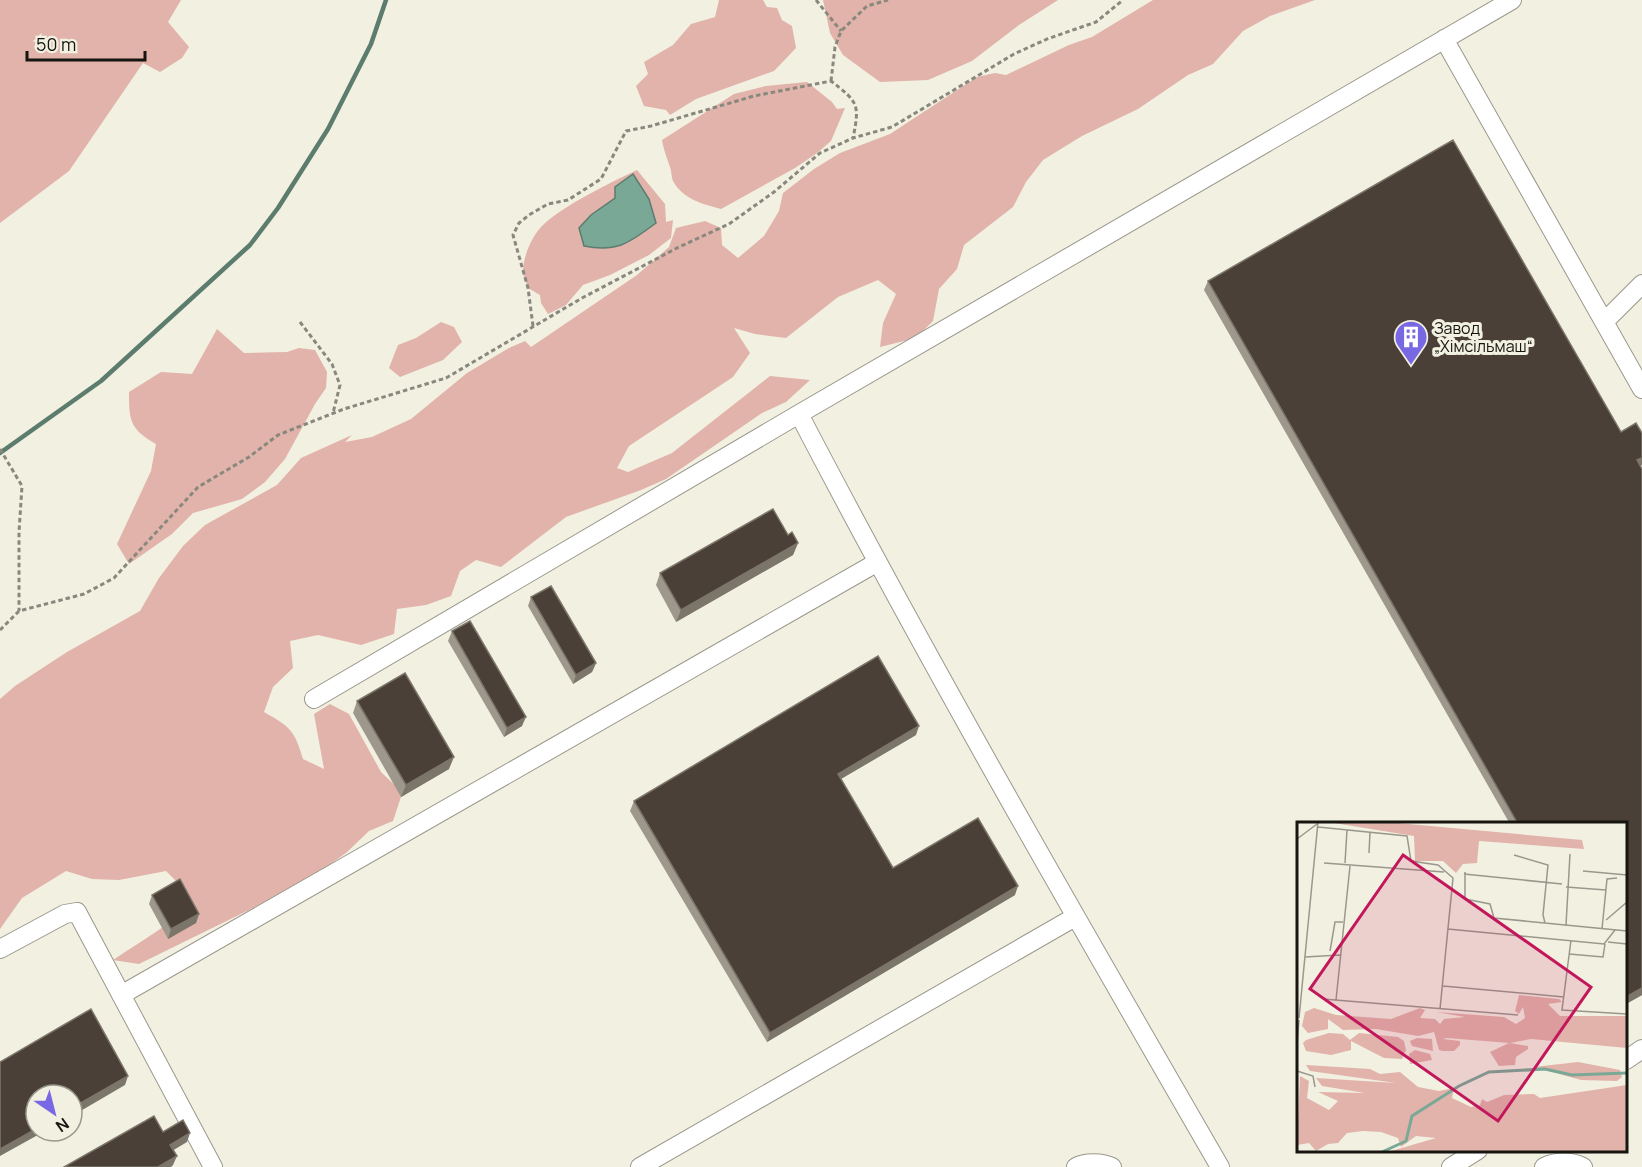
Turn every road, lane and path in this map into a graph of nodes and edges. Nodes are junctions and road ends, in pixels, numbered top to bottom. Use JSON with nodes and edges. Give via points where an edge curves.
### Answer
{"nodes":[{"id":1,"x":816,"y":0,"type":"edge"},
{"id":2,"x":888,"y":0,"type":"edge"},
{"id":3,"x":1123,"y":0,"type":"edge"},
{"id":4,"x":1512,"y":0,"type":"edge"},
{"id":5,"x":841,"y":31,"type":"junction"},
{"id":6,"x":1444,"y":39,"type":"junction"},
{"id":7,"x":831,"y":81,"type":"junction"},
{"id":8,"x":853,"y":138,"type":"junction"},
{"id":9,"x":1642,"y":284,"type":"edge"},
{"id":10,"x":300,"y":322,"type":"dead end"},
{"id":11,"x":1604,"y":322,"type":"junction"},
{"id":12,"x":533,"y":326,"type":"junction"},
{"id":13,"x":1642,"y":388,"type":"edge"},
{"id":14,"x":333,"y":413,"type":"junction"},
{"id":15,"x":799,"y":414,"type":"junction"},
{"id":16,"x":0,"y":449,"type":"edge"},
{"id":17,"x":876,"y":563,"type":"junction"},
{"id":18,"x":19,"y":611,"type":"junction"},
{"id":19,"x":0,"y":630,"type":"edge"},
{"id":20,"x":314,"y":699,"type":"dead end"},
{"id":21,"x":1075,"y":917,"type":"junction"},
{"id":22,"x":0,"y":949,"type":"edge"},
{"id":23,"x":121,"y":995,"type":"junction"},
{"id":24,"x":1642,"y":1049,"type":"edge"},
{"id":25,"x":1627,"y":1059,"type":"edge"},
{"id":26,"x":1475,"y":1152,"type":"edge"},
{"id":27,"x":213,"y":1167,"type":"edge"},
{"id":28,"x":640,"y":1167,"type":"edge"},
{"id":29,"x":1076,"y":1167,"type":"edge"},
{"id":30,"x":1112,"y":1167,"type":"edge"},
{"id":31,"x":1220,"y":1167,"type":"edge"},
{"id":32,"x":1451,"y":1167,"type":"edge"},
{"id":33,"x":1544,"y":1167,"type":"edge"},
{"id":34,"x":1583,"y":1167,"type":"edge"}],
"edges":[{"from":1,"to":5,"type":"path"},
{"from":2,"to":5,"type":"path","via":[[867,6]]},
{"from":3,"to":8,"type":"path","via":[[1096,22],[1014,54],[892,127]]},
{"from":4,"to":6,"type":"lane"},
{"from":5,"to":7,"type":"path"},
{"from":6,"to":11,"type":"lane"},
{"from":6,"to":15,"type":"lane"},
{"from":7,"to":8,"type":"path","via":[[853,98],[858,116]]},
{"from":7,"to":12,"type":"path","via":[[754,96],[626,131],[601,179],[567,200],[548,204],[529,215],[513,236],[528,288]]},
{"from":8,"to":12,"type":"path","via":[[820,153],[729,224]]},
{"from":9,"to":11,"type":"lane"},
{"from":10,"to":14,"type":"path","via":[[336,375],[339,385]]},
{"from":11,"to":13,"type":"lane"},
{"from":12,"to":14,"type":"path","via":[[446,378]]},
{"from":14,"to":18,"type":"path","via":[[278,435],[249,458],[198,487],[114,578],[84,594]]},
{"from":15,"to":17,"type":"lane"},
{"from":15,"to":20,"type":"lane"},
{"from":16,"to":18,"type":"path","via":[[22,486]]},
{"from":17,"to":21,"type":"lane"},
{"from":17,"to":23,"type":"lane"},
{"from":18,"to":19,"type":"path"},
{"from":21,"to":28,"type":"lane"},
{"from":21,"to":31,"type":"lane"},
{"from":22,"to":23,"type":"lane","via":[[64,914],[77,912]]},
{"from":23,"to":27,"type":"lane"},
{"from":24,"to":25,"type":"lane"},
{"from":26,"to":32,"type":"lane"},
{"from":29,"to":30,"type":"lane"},
{"from":33,"to":34,"type":"lane","via":[[1575,1163]]}]}
